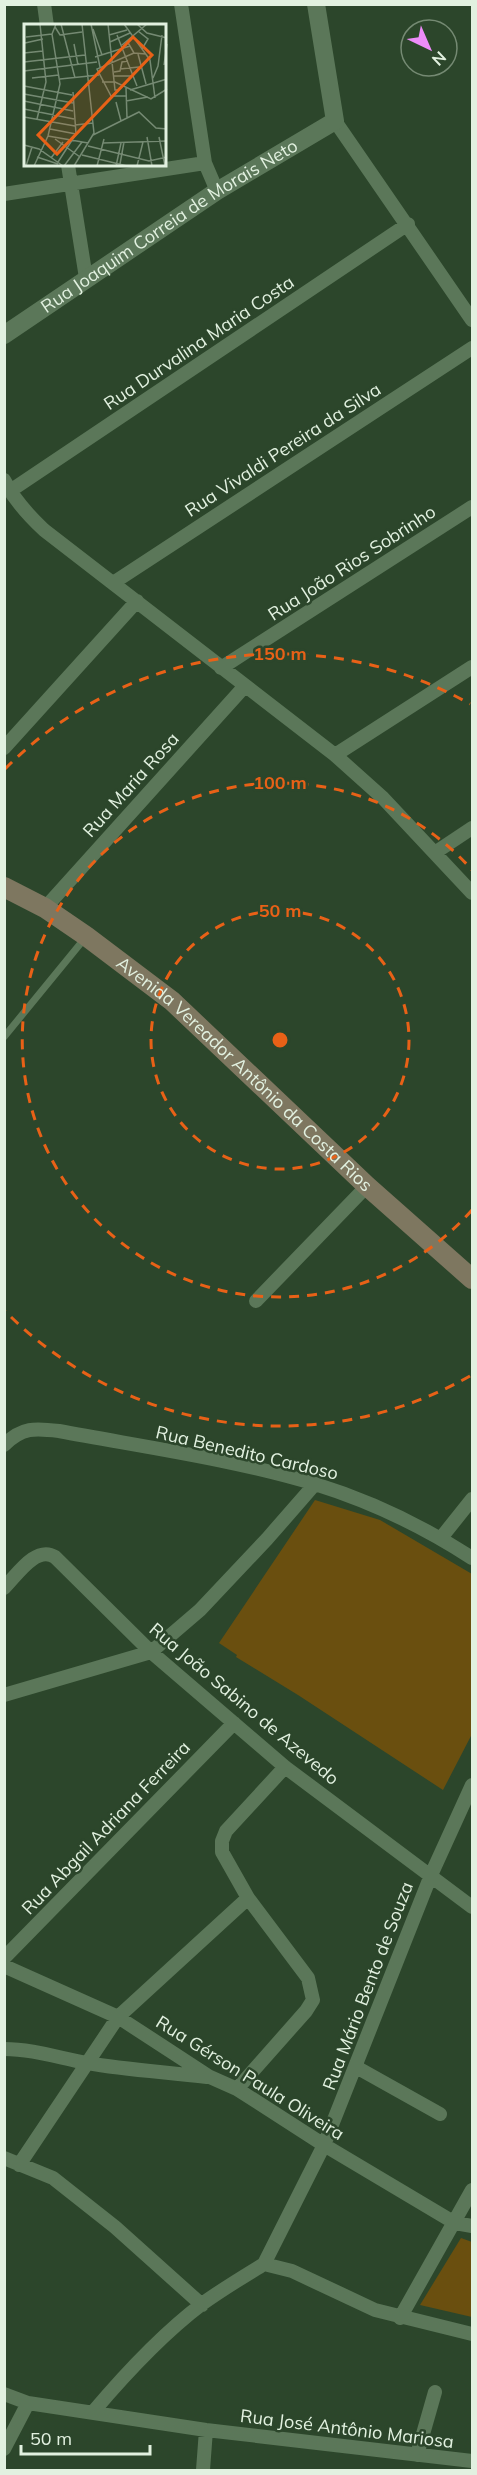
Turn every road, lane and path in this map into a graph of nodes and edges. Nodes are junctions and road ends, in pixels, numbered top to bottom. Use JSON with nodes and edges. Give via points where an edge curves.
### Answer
{"nodes":[{"id":1,"x":44,"y":4,"type":"edge"},
{"id":2,"x":181,"y":4,"type":"edge"},
{"id":3,"x":316,"y":4,"type":"edge"},
{"id":4,"x":47,"y":24,"type":"edge"},
{"id":5,"x":335,"y":121,"type":"junction"},
{"id":6,"x":205,"y":163,"type":"junction"},
{"id":7,"x":68,"y":166,"type":"edge"},
{"id":8,"x":71,"y":186,"type":"junction"},
{"id":9,"x":217,"y":191,"type":"junction"},
{"id":10,"x":4,"y":194,"type":"edge"},
{"id":11,"x":408,"y":224,"type":"junction"},
{"id":12,"x":86,"y":278,"type":"junction"},
{"id":13,"x":472,"y":320,"type":"edge"},
{"id":14,"x":4,"y":335,"type":"edge"},
{"id":15,"x":472,"y":348,"type":"edge"},
{"id":16,"x":7,"y":485,"type":"edge"},
{"id":17,"x":472,"y":507,"type":"edge"},
{"id":18,"x":114,"y":583,"type":"junction"},
{"id":19,"x":137,"y":601,"type":"junction"},
{"id":20,"x":472,"y":667,"type":"edge"},
{"id":21,"x":221,"y":668,"type":"junction"},
{"id":22,"x":244,"y":687,"type":"junction"},
{"id":23,"x":4,"y":748,"type":"edge"},
{"id":24,"x":335,"y":755,"type":"junction"},
{"id":25,"x":472,"y":828,"type":"edge"},
{"id":26,"x":436,"y":852,"type":"junction"},
{"id":27,"x":4,"y":887,"type":"edge"},
{"id":28,"x":472,"y":892,"type":"edge"},
{"id":29,"x":45,"y":908,"type":"junction"},
{"id":30,"x":86,"y":936,"type":"junction"},
{"id":31,"x":4,"y":1037,"type":"edge"},
{"id":32,"x":367,"y":1186,"type":"junction"},
{"id":33,"x":472,"y":1279,"type":"edge"},
{"id":34,"x":256,"y":1301,"type":"dead end"},
{"id":35,"x":4,"y":1445,"type":"edge"},
{"id":36,"x":315,"y":1484,"type":"junction"},
{"id":37,"x":472,"y":1499,"type":"edge"},
{"id":38,"x":441,"y":1538,"type":"junction"},
{"id":39,"x":472,"y":1558,"type":"edge"},
{"id":40,"x":4,"y":1588,"type":"edge"},
{"id":41,"x":151,"y":1652,"type":"junction"},
{"id":42,"x":4,"y":1695,"type":"edge"},
{"id":43,"x":234,"y":1723,"type":"junction"},
{"id":44,"x":285,"y":1767,"type":"junction"},
{"id":45,"x":472,"y":1785,"type":"edge"},
{"id":46,"x":431,"y":1875,"type":"junction"},
{"id":47,"x":248,"y":1898,"type":"junction"},
{"id":48,"x":472,"y":1907,"type":"edge"},
{"id":49,"x":4,"y":1958,"type":"edge"},
{"id":50,"x":4,"y":1966,"type":"edge"},
{"id":51,"x":118,"y":2017,"type":"junction"},
{"id":52,"x":4,"y":2049,"type":"edge"},
{"id":53,"x":86,"y":2063,"type":"junction"},
{"id":54,"x":356,"y":2067,"type":"junction"},
{"id":55,"x":210,"y":2077,"type":"junction"},
{"id":56,"x":237,"y":2089,"type":"junction"},
{"id":57,"x":440,"y":2114,"type":"dead end"},
{"id":58,"x":324,"y":2145,"type":"junction"},
{"id":59,"x":4,"y":2158,"type":"edge"},
{"id":60,"x":19,"y":2165,"type":"junction"},
{"id":61,"x":472,"y":2190,"type":"edge"},
{"id":62,"x":455,"y":2223,"type":"junction"},
{"id":63,"x":472,"y":2226,"type":"edge"},
{"id":64,"x":264,"y":2264,"type":"junction"},
{"id":65,"x":202,"y":2305,"type":"junction"},
{"id":66,"x":400,"y":2318,"type":"junction"},
{"id":67,"x":472,"y":2334,"type":"edge"},
{"id":68,"x":435,"y":2392,"type":"dead end"},
{"id":69,"x":4,"y":2394,"type":"edge"},
{"id":70,"x":28,"y":2403,"type":"junction"},
{"id":71,"x":93,"y":2412,"type":"junction"},
{"id":72,"x":206,"y":2430,"type":"junction"},
{"id":73,"x":4,"y":2449,"type":"edge"},
{"id":74,"x":417,"y":2455,"type":"junction"},
{"id":75,"x":472,"y":2461,"type":"edge"},
{"id":76,"x":203,"y":2470,"type":"edge"}],
"edges":[{"from":1,"to":4,"type":"street"},
{"from":2,"to":6,"type":"street"},
{"from":3,"to":5,"type":"street"},
{"from":5,"to":9,"type":"street","name":"Rua Joaquim Correia de Morais Neto"},
{"from":5,"to":11,"type":"street"},
{"from":6,"to":8,"type":"street"},
{"from":6,"to":9,"type":"street"},
{"from":7,"to":8,"type":"street"},
{"from":8,"to":10,"type":"street"},
{"from":8,"to":12,"type":"street"},
{"from":9,"to":12,"type":"street","name":"Rua Joaquim Correia de Morais Neto"},
{"from":11,"to":13,"type":"street"},
{"from":11,"to":16,"type":"street","name":"Rua Durvalina Maria Costa"},
{"from":12,"to":14,"type":"street","name":"Rua Joaquim Correia de Morais Neto"},
{"from":15,"to":18,"type":"street","name":"Rua Vivaldi Pereira da Silva"},
{"from":16,"to":18,"type":"street","via":[[26,513],[44,530]]},
{"from":17,"to":21,"type":"street","name":"Rua João Rios Sobrinho"},
{"from":18,"to":19,"type":"street"},
{"from":19,"to":21,"type":"street"},
{"from":19,"to":23,"type":"street"},
{"from":20,"to":24,"type":"street"},
{"from":21,"to":22,"type":"street"},
{"from":22,"to":24,"type":"street"},
{"from":22,"to":29,"type":"street","name":"Rua Maria Rosa"},
{"from":24,"to":26,"type":"street"},
{"from":25,"to":26,"type":"street"},
{"from":26,"to":28,"type":"street"},
{"from":27,"to":29,"type":"main road","name":"Avenida Vereador Antônio da Costa Rios"},
{"from":29,"to":30,"type":"main road","name":"Avenida Vereador Antônio da Costa Rios"},
{"from":30,"to":31,"type":"lane"},
{"from":30,"to":32,"type":"main road","name":"Avenida Vereador Antônio da Costa Rios","via":[[172,1001]]},
{"from":32,"to":33,"type":"main road","name":"Avenida Vereador Antônio da Costa Rios"},
{"from":32,"to":34,"type":"street"},
{"from":35,"to":36,"type":"street","name":"Rua Benedito Cardoso","via":[[34,1428],[59,1431]]},
{"from":36,"to":38,"type":"street","name":"Rua Benedito Cardoso"},
{"from":36,"to":41,"type":"street","via":[[200,1610]]},
{"from":37,"to":38,"type":"street"},
{"from":38,"to":39,"type":"street","name":"Rua Benedito Cardoso"},
{"from":40,"to":41,"type":"street","name":"Rua João Sabino de Azevedo","via":[[27,1564],[41,1553],[48,1553]]},
{"from":41,"to":42,"type":"street"},
{"from":41,"to":43,"type":"street","name":"Rua João Sabino de Azevedo"},
{"from":43,"to":44,"type":"street","name":"Rua João Sabino de Azevedo"},
{"from":43,"to":49,"type":"street","name":"Rua Abgail Adriana Ferreira"},
{"from":44,"to":46,"type":"street","name":"Rua João Sabino de Azevedo"},
{"from":44,"to":47,"type":"street","via":[[226,1831],[222,1841],[222,1852]]},
{"from":45,"to":46,"type":"street","name":"Rua Mário Bento de Souza"},
{"from":46,"to":48,"type":"street","name":"Rua João Sabino de Azevedo"},
{"from":46,"to":54,"type":"street","name":"Rua Mário Bento de Souza"},
{"from":47,"to":51,"type":"street"},
{"from":47,"to":56,"type":"street","via":[[309,1978],[313,2000]]},
{"from":50,"to":51,"type":"street","name":"Rua Gérson Paula Oliveira"},
{"from":51,"to":53,"type":"street"},
{"from":51,"to":55,"type":"street","name":"Rua Gérson Paula Oliveira"},
{"from":52,"to":53,"type":"street"},
{"from":53,"to":55,"type":"street"},
{"from":53,"to":60,"type":"street"},
{"from":54,"to":57,"type":"street"},
{"from":54,"to":58,"type":"street","name":"Rua Mário Bento de Souza"},
{"from":55,"to":56,"type":"street","name":"Rua Gérson Paula Oliveira"},
{"from":56,"to":58,"type":"street","name":"Rua Gérson Paula Oliveira"},
{"from":58,"to":62,"type":"street","name":"Rua Gérson Paula Oliveira"},
{"from":58,"to":64,"type":"street","name":"Rua Mário Bento de Souza"},
{"from":59,"to":60,"type":"street"},
{"from":60,"to":65,"type":"street","via":[[53,2178],[116,2227]]},
{"from":61,"to":62,"type":"street"},
{"from":62,"to":63,"type":"street","name":"Rua Gérson Paula Oliveira"},
{"from":62,"to":66,"type":"street"},
{"from":64,"to":65,"type":"street"},
{"from":64,"to":66,"type":"street","via":[[292,2271]]},
{"from":65,"to":71,"type":"street","via":[[140,2360]]},
{"from":66,"to":67,"type":"street"},
{"from":68,"to":74,"type":"street"},
{"from":69,"to":70,"type":"street","name":"Rua José Antônio Mariosa"},
{"from":70,"to":71,"type":"street","name":"Rua José Antônio Mariosa"},
{"from":70,"to":73,"type":"street"},
{"from":71,"to":72,"type":"street","name":"Rua José Antônio Mariosa"},
{"from":72,"to":74,"type":"street","name":"Rua José Antônio Mariosa"},
{"from":72,"to":76,"type":"street"},
{"from":74,"to":75,"type":"street","name":"Rua José Antônio Mariosa"}]}
